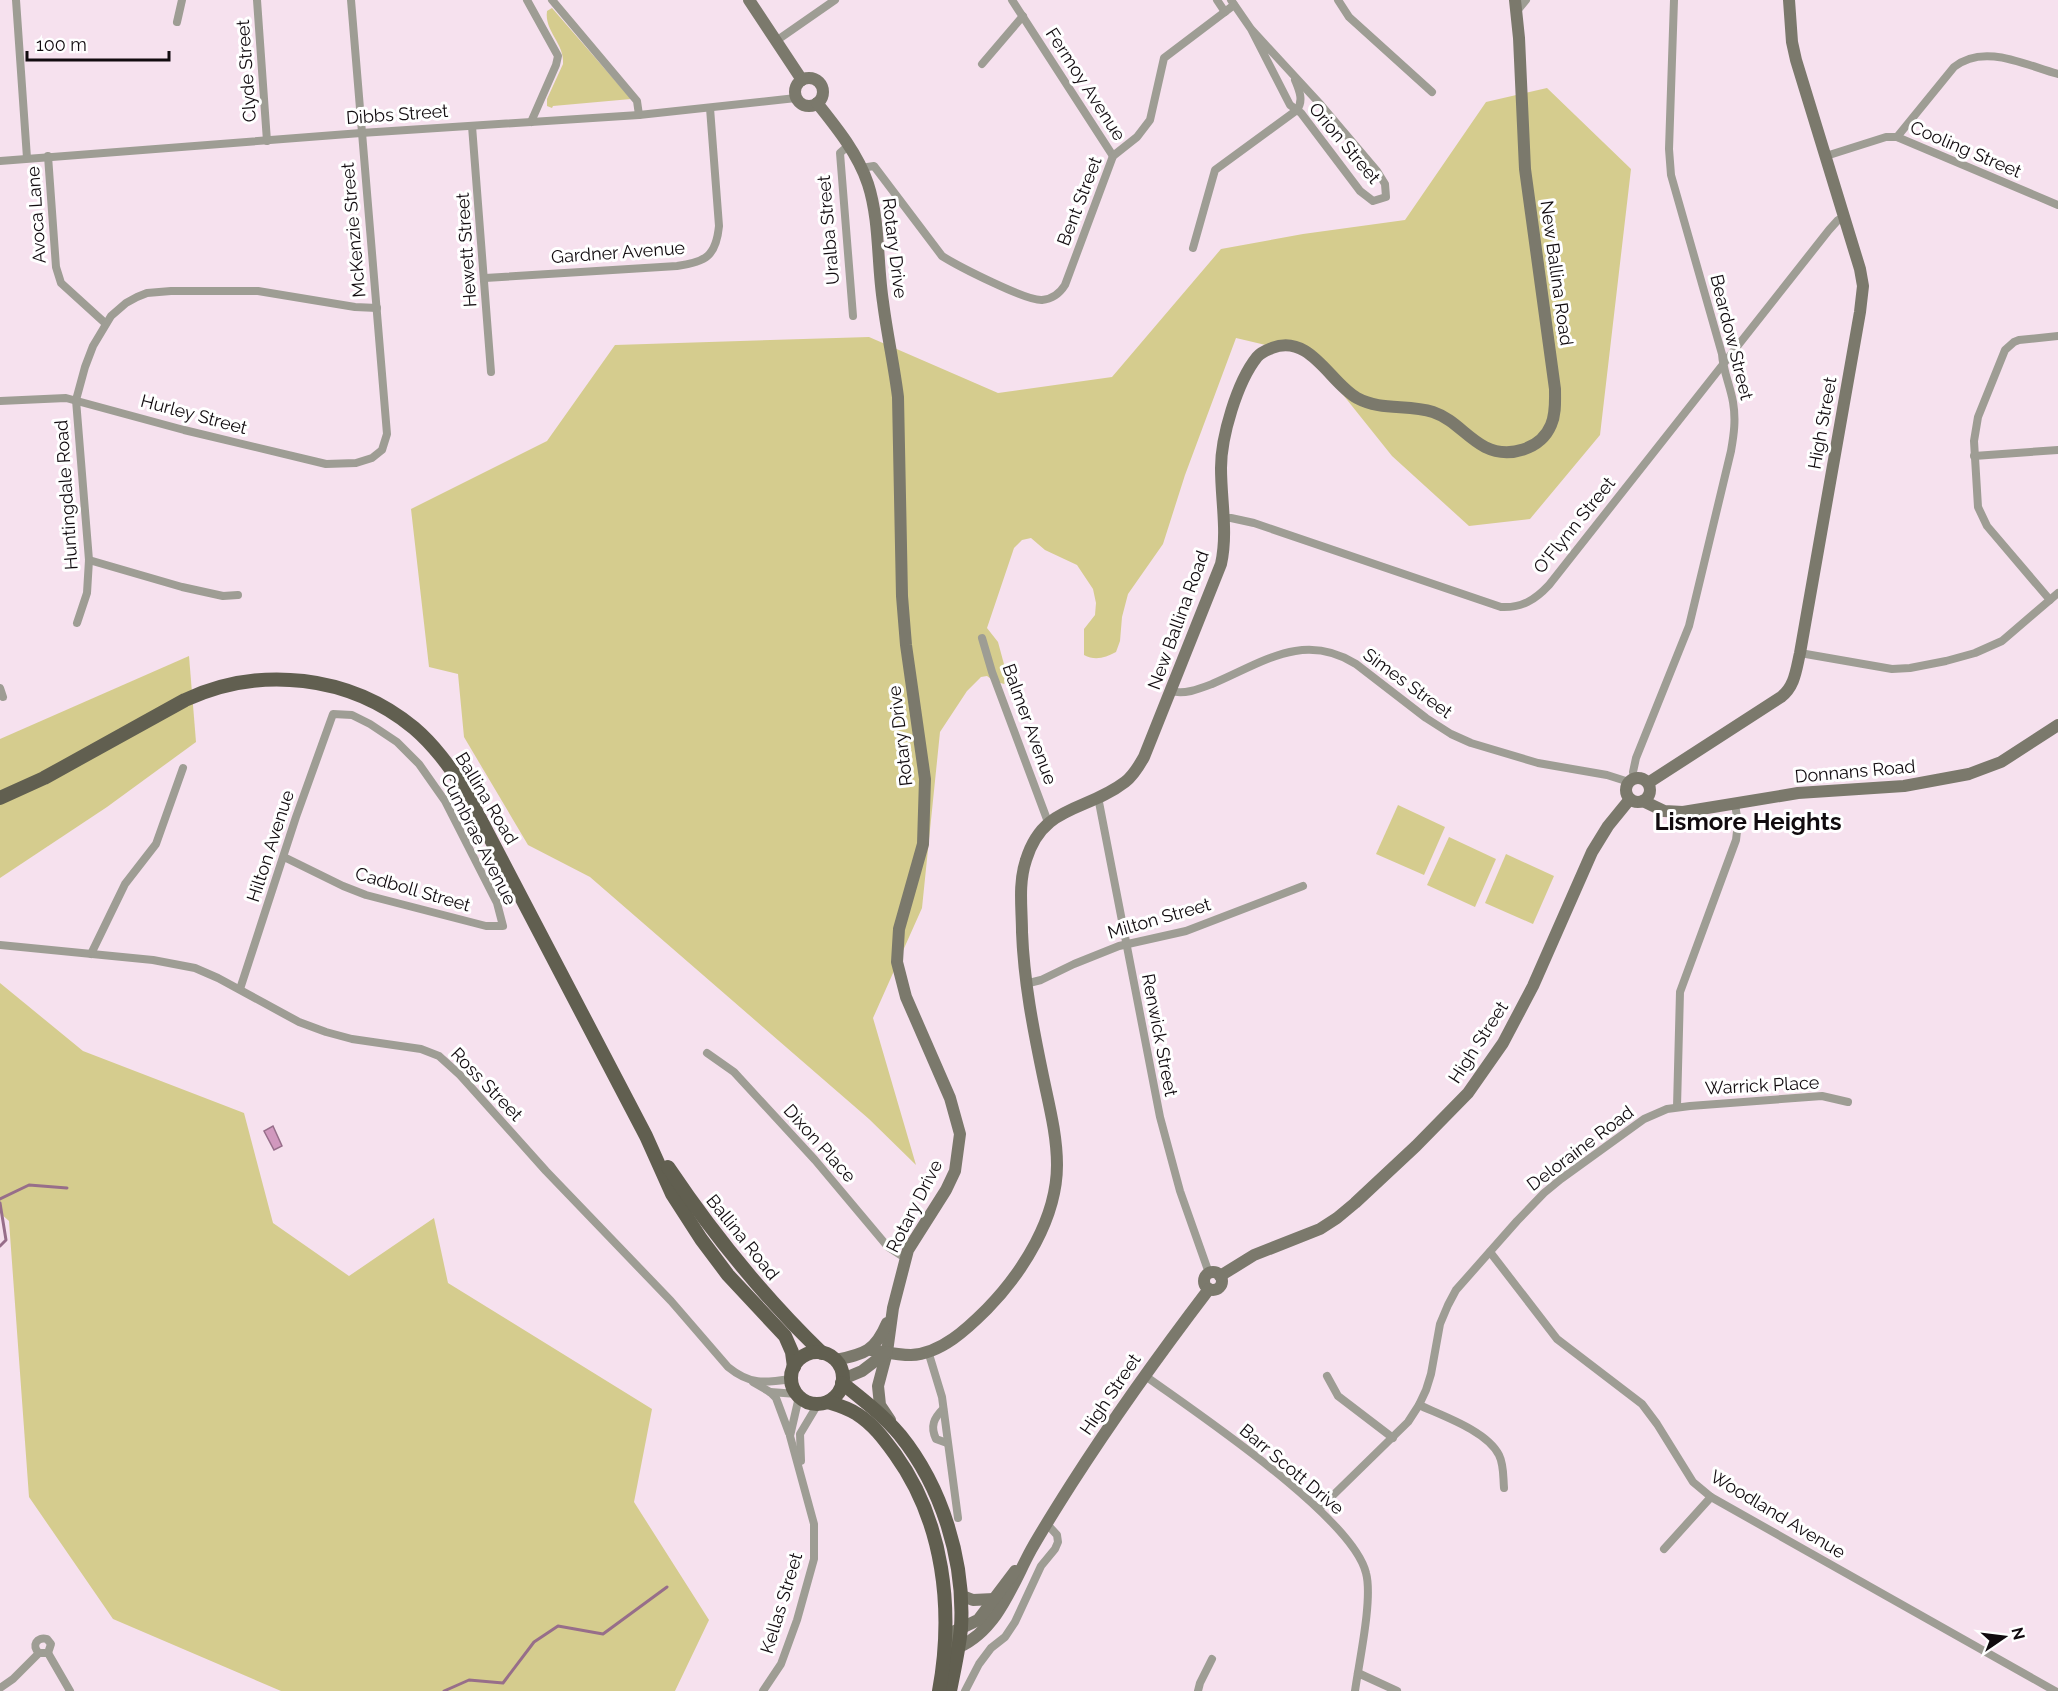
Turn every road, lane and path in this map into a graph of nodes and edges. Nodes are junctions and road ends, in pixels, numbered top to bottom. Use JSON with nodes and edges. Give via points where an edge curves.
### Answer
{"nodes":[{"id":1,"x":16,"y":0,"type":"edge"},
{"id":2,"x":182,"y":0,"type":"edge"},
{"id":3,"x":257,"y":0,"type":"edge"},
{"id":4,"x":351,"y":0,"type":"edge"},
{"id":5,"x":527,"y":0,"type":"edge"},
{"id":6,"x":552,"y":0,"type":"edge"},
{"id":7,"x":749,"y":0,"type":"edge"},
{"id":8,"x":835,"y":0,"type":"edge"},
{"id":9,"x":1012,"y":0,"type":"edge"},
{"id":10,"x":1217,"y":0,"type":"edge"},
{"id":11,"x":1338,"y":0,"type":"edge"},
{"id":12,"x":1526,"y":0,"type":"edge"},
{"id":13,"x":1674,"y":0,"type":"edge"},
{"id":14,"x":1789,"y":0,"type":"edge"},
{"id":15,"x":1232,"y":2,"type":"edge"},
{"id":16,"x":1516,"y":6,"type":"edge"},
{"id":17,"x":1225,"y":12,"type":"junction"},
{"id":18,"x":1023,"y":16,"type":"junction"},
{"id":19,"x":177,"y":22,"type":"dead end"},
{"id":20,"x":1251,"y":29,"type":"junction"},
{"id":21,"x":776,"y":40,"type":"junction"},
{"id":22,"x":982,"y":64,"type":"dead end"},
{"id":23,"x":2058,"y":74,"type":"edge"},
{"id":24,"x":1293,"y":76,"type":"junction"},
{"id":25,"x":802,"y":80,"type":"junction"},
{"id":26,"x":1432,"y":92,"type":"dead end"},
{"id":27,"x":796,"y":98,"type":"junction"},
{"id":28,"x":818,"y":103,"type":"junction"},
{"id":29,"x":710,"y":108,"type":"junction"},
{"id":30,"x":1297,"y":110,"type":"junction"},
{"id":31,"x":639,"y":115,"type":"junction"},
{"id":32,"x":531,"y":122,"type":"junction"},
{"id":33,"x":472,"y":126,"type":"junction"},
{"id":34,"x":361,"y":133,"type":"junction"},
{"id":35,"x":1897,"y":137,"type":"junction"},
{"id":36,"x":267,"y":141,"type":"junction"},
{"id":37,"x":849,"y":145,"type":"junction"},
{"id":38,"x":48,"y":156,"type":"junction"},
{"id":39,"x":1113,"y":156,"type":"junction"},
{"id":40,"x":1826,"y":156,"type":"junction"},
{"id":41,"x":27,"y":158,"type":"junction"},
{"id":42,"x":0,"y":161,"type":"edge"},
{"id":43,"x":861,"y":168,"type":"junction"},
{"id":44,"x":2058,"y":205,"type":"edge"},
{"id":45,"x":1844,"y":217,"type":"junction"},
{"id":46,"x":1193,"y":248,"type":"dead end"},
{"id":47,"x":485,"y":278,"type":"junction"},
{"id":48,"x":377,"y":308,"type":"junction"},
{"id":49,"x":853,"y":316,"type":"dead end"},
{"id":50,"x":105,"y":323,"type":"junction"},
{"id":51,"x":2058,"y":336,"type":"edge"},
{"id":52,"x":1723,"y":364,"type":"junction"},
{"id":53,"x":491,"y":372,"type":"dead end"},
{"id":54,"x":0,"y":400,"type":"edge"},
{"id":55,"x":76,"y":400,"type":"junction"},
{"id":56,"x":2058,"y":450,"type":"edge"},
{"id":57,"x":378,"y":454,"type":"joint"},
{"id":58,"x":1974,"y":456,"type":"junction"},
{"id":59,"x":1223,"y":518,"type":"junction"},
{"id":60,"x":89,"y":560,"type":"junction"},
{"id":61,"x":2058,"y":593,"type":"edge"},
{"id":62,"x":238,"y":595,"type":"dead end"},
{"id":63,"x":2050,"y":600,"type":"junction"},
{"id":64,"x":77,"y":623,"type":"dead end"},
{"id":65,"x":982,"y":638,"type":"dead end"},
{"id":66,"x":1800,"y":653,"type":"junction"},
{"id":67,"x":0,"y":688,"type":"edge"},
{"id":68,"x":1171,"y":691,"type":"junction"},
{"id":69,"x":3,"y":697,"type":"dead end"},
{"id":70,"x":333,"y":714,"type":"joint"},
{"id":71,"x":2058,"y":725,"type":"edge"},
{"id":72,"x":183,"y":768,"type":"dead end"},
{"id":73,"x":1632,"y":780,"type":"junction"},
{"id":74,"x":1648,"y":783,"type":"junction"},
{"id":75,"x":1098,"y":797,"type":"junction"},
{"id":76,"x":0,"y":798,"type":"edge"},
{"id":77,"x":1630,"y":799,"type":"junction"},
{"id":78,"x":1643,"y":801,"type":"junction"},
{"id":79,"x":1735,"y":804,"type":"junction"},
{"id":80,"x":1048,"y":822,"type":"junction"},
{"id":81,"x":284,"y":857,"type":"junction"},
{"id":82,"x":1303,"y":886,"type":"dead end"},
{"id":83,"x":503,"y":926,"type":"joint"},
{"id":84,"x":1125,"y":944,"type":"junction"},
{"id":85,"x":0,"y":945,"type":"edge"},
{"id":86,"x":91,"y":954,"type":"junction"},
{"id":87,"x":1025,"y":984,"type":"junction"},
{"id":88,"x":240,"y":989,"type":"junction"},
{"id":89,"x":706,"y":1053,"type":"dead end"},
{"id":90,"x":1848,"y":1102,"type":"dead end"},
{"id":91,"x":1677,"y":1107,"type":"junction"},
{"id":92,"x":646,"y":1136,"type":"junction"},
{"id":93,"x":1490,"y":1252,"type":"junction"},
{"id":94,"x":905,"y":1258,"type":"junction"},
{"id":95,"x":1215,"y":1275,"type":"junction"},
{"id":96,"x":893,"y":1308,"type":"junction"},
{"id":97,"x":871,"y":1350,"type":"junction"},
{"id":98,"x":886,"y":1352,"type":"junction"},
{"id":99,"x":927,"y":1352,"type":"junction"},
{"id":100,"x":822,"y":1353,"type":"junction"},
{"id":101,"x":836,"y":1360,"type":"junction"},
{"id":102,"x":792,"y":1373,"type":"junction"},
{"id":103,"x":1144,"y":1375,"type":"junction"},
{"id":104,"x":1327,"y":1376,"type":"dead end"},
{"id":105,"x":752,"y":1381,"type":"junction"},
{"id":106,"x":843,"y":1381,"type":"junction"},
{"id":107,"x":770,"y":1392,"type":"junction"},
{"id":108,"x":798,"y":1395,"type":"junction"},
{"id":109,"x":823,"y":1403,"type":"junction"},
{"id":110,"x":1419,"y":1405,"type":"junction"},
{"id":111,"x":943,"y":1408,"type":"junction"},
{"id":112,"x":899,"y":1434,"type":"junction"},
{"id":113,"x":790,"y":1436,"type":"junction"},
{"id":114,"x":1393,"y":1438,"type":"junction"},
{"id":115,"x":947,"y":1443,"type":"junction"},
{"id":116,"x":803,"y":1485,"type":"junction"},
{"id":117,"x":1504,"y":1488,"type":"dead end"},
{"id":118,"x":1711,"y":1497,"type":"junction"},
{"id":119,"x":1319,"y":1509,"type":"junction"},
{"id":120,"x":958,"y":1518,"type":"dead end"},
{"id":121,"x":1047,"y":1524,"type":"junction"},
{"id":122,"x":1664,"y":1549,"type":"dead end"},
{"id":123,"x":1030,"y":1552,"type":"junction"},
{"id":124,"x":960,"y":1595,"type":"junction"},
{"id":125,"x":994,"y":1599,"type":"junction"},
{"id":126,"x":961,"y":1628,"type":"junction"},
{"id":127,"x":959,"y":1647,"type":"junction"},
{"id":128,"x":944,"y":1659,"type":"junction"},
{"id":129,"x":1212,"y":1659,"type":"dead end"},
{"id":130,"x":1358,"y":1673,"type":"junction"},
{"id":131,"x":0,"y":1688,"type":"edge"},
{"id":132,"x":70,"y":1691,"type":"edge"},
{"id":133,"x":763,"y":1691,"type":"edge"},
{"id":134,"x":939,"y":1691,"type":"edge"},
{"id":135,"x":950,"y":1691,"type":"edge"},
{"id":136,"x":965,"y":1691,"type":"edge"},
{"id":137,"x":1198,"y":1691,"type":"edge"},
{"id":138,"x":1355,"y":1691,"type":"edge"},
{"id":139,"x":1397,"y":1691,"type":"edge"},
{"id":140,"x":2055,"y":1691,"type":"edge"}],
"edges":[{"from":1,"to":41,"type":"street"},
{"from":2,"to":19,"type":"street"},
{"from":3,"to":36,"type":"street","name":"Clyde Street"},
{"from":4,"to":34,"type":"street","name":"McKenzie Street"},
{"from":5,"to":32,"type":"street","via":[[558,56]]},
{"from":6,"to":31,"type":"street","via":[[637,102]]},
{"from":7,"to":21,"type":"street"},
{"from":8,"to":21,"type":"street"},
{"from":9,"to":18,"type":"street","name":"Fermoy Avenue"},
{"from":10,"to":17,"type":"street"},
{"from":11,"to":26,"type":"street","via":[[1349,17]]},
{"from":12,"to":16,"type":"street"},
{"from":13,"to":52,"type":"street","name":"Beardow Street","via":[[1671,175]]},
{"from":14,"to":40,"type":"street","name":"High Street","via":[[1792,42]]},
{"from":15,"to":17,"type":"street","name":"Bent Street"},
{"from":15,"to":20,"type":"street","name":"Orion Street"},
{"from":16,"to":59,"type":"street","name":"New Ballina Road","via":[[1525,169],[1555,389],[1552,424],[1544,437],[1531,446],[1517,452],[1501,452],[1487,448],[1433,412],[1367,402],[1350,393],[1306,352],[1276,346],[1258,356],[1229,419],[1221,451]]},
{"from":17,"to":39,"type":"street","name":"Bent Street","via":[[1164,58],[1150,120],[1137,137]]},
{"from":18,"to":22,"type":"street"},
{"from":18,"to":39,"type":"street","name":"Fermoy Avenue"},
{"from":20,"to":24,"type":"street","name":"Orion Street"},
{"from":20,"to":30,"type":"street","name":"Orion Street","via":[[1290,105]]},
{"from":21,"to":25,"type":"street"},
{"from":23,"to":35,"type":"street","via":[[1995,57],[1963,60]]},
{"from":24,"to":30,"type":"street","via":[[1301,96]]},
{"from":24,"to":30,"type":"street","name":"Orion Street","via":[[1377,171],[1385,184],[1386,197],[1373,201],[1360,191]]},
{"from":25,"to":27,"type":"street","via":[[796,88]]},
{"from":25,"to":28,"type":"street","via":[[819,83],[822,93]]},
{"from":27,"to":28,"type":"street","via":[[807,106]]},
{"from":27,"to":29,"type":"street","name":"Dibbs Street"},
{"from":28,"to":37,"type":"street"},
{"from":29,"to":31,"type":"street","name":"Dibbs Street"},
{"from":29,"to":47,"type":"street","name":"Gardner Avenue","via":[[719,226],[718,239],[709,255],[677,266]]},
{"from":30,"to":46,"type":"street","via":[[1215,170]]},
{"from":31,"to":32,"type":"street","name":"Dibbs Street"},
{"from":32,"to":33,"type":"street","name":"Dibbs Street"},
{"from":33,"to":34,"type":"street","name":"Dibbs Street"},
{"from":33,"to":47,"type":"street","name":"Hewett Street"},
{"from":34,"to":36,"type":"street","name":"Dibbs Street"},
{"from":34,"to":48,"type":"street","name":"McKenzie Street"},
{"from":35,"to":40,"type":"street","name":"Cooling Street"},
{"from":35,"to":44,"type":"street","name":"Cooling Street"},
{"from":36,"to":38,"type":"street","name":"Dibbs Street"},
{"from":37,"to":43,"type":"street"},
{"from":37,"to":49,"type":"street","name":"Uralba Street","via":[[840,153],[840,169]]},
{"from":38,"to":41,"type":"street","name":"Dibbs Street"},
{"from":38,"to":50,"type":"street","name":"Avoca Lane","via":[[58,280]]},
{"from":39,"to":43,"type":"street","name":"Bent Street","via":[[1065,285],[1052,298],[1041,300],[942,256],[874,166]]},
{"from":40,"to":45,"type":"street","name":"High Street"},
{"from":41,"to":42,"type":"street","name":"Dibbs Street"},
{"from":43,"to":94,"type":"street","name":"Rotary Drive","via":[[871,199],[882,302],[897,386],[902,596],[925,779],[922,844],[899,929],[897,962],[906,997],[950,1098],[960,1134],[955,1171]]},
{"from":45,"to":52,"type":"street","name":"O'Flynn Street","via":[[1829,230]]},
{"from":45,"to":66,"type":"street","name":"High Street","via":[[1862,277],[1863,297]]},
{"from":47,"to":53,"type":"street","name":"Hewett Street"},
{"from":48,"to":50,"type":"street","via":[[258,291],[159,291],[131,300]]},
{"from":48,"to":57,"type":"street","name":"McKenzie Street","via":[[387,434],[385,446]]},
{"from":50,"to":55,"type":"street","name":"Huntingdale Road","via":[[85,367]]},
{"from":51,"to":58,"type":"street","via":[[2019,340],[2006,350],[1978,417]]},
{"from":52,"to":59,"type":"street","name":"O'Flynn Street","via":[[1549,585],[1531,602],[1517,607],[1492,605],[1254,523]]},
{"from":52,"to":73,"type":"street","name":"Beardow Street","via":[[1735,413],[1731,451],[1689,626],[1636,758]]},
{"from":54,"to":55,"type":"street","name":"Hurley Street"},
{"from":55,"to":57,"type":"street","name":"Hurley Street","via":[[326,464],[356,463]]},
{"from":55,"to":60,"type":"street","name":"Huntingdale Road"},
{"from":56,"to":58,"type":"street"},
{"from":58,"to":63,"type":"street","via":[[1976,497],[1982,517]]},
{"from":59,"to":68,"type":"street","name":"New Ballina Road","via":[[1221,564]]},
{"from":60,"to":62,"type":"street","via":[[182,587],[223,596]]},
{"from":60,"to":64,"type":"street","name":"Huntingdale Road","via":[[87,593]]},
{"from":61,"to":63,"type":"street"},
{"from":63,"to":66,"type":"street","via":[[2002,641],[1937,663],[1892,669]]},
{"from":65,"to":80,"type":"street","name":"Balmer Avenue"},
{"from":66,"to":74,"type":"street","name":"High Street","via":[[1792,683],[1781,697]]},
{"from":67,"to":69,"type":"street"},
{"from":68,"to":73,"type":"street","name":"Simes Street","via":[[1205,687],[1288,651],[1325,650],[1356,664],[1434,723],[1471,743],[1548,765]]},
{"from":68,"to":75,"type":"street","name":"New Ballina Road","via":[[1137,769],[1126,781]]},
{"from":70,"to":81,"type":"street","name":"Hilton Avenue"},
{"from":70,"to":83,"type":"street","name":"Cumbrae Avenue","via":[[352,716],[370,724],[397,742],[419,764],[445,801],[497,903]]},
{"from":71,"to":79,"type":"street","name":"Donnans Road","via":[[2001,762],[1969,774],[1912,785],[1814,791]]},
{"from":72,"to":86,"type":"street","via":[[156,844],[124,884]]},
{"from":73,"to":74,"type":"street","via":[[1643,779]]},
{"from":73,"to":77,"type":"street","via":[[1626,791]]},
{"from":74,"to":78,"type":"street","via":[[1650,793]]},
{"from":75,"to":80,"type":"street","name":"New Ballina Road"},
{"from":75,"to":84,"type":"street","name":"Renwick Street"},
{"from":76,"to":92,"type":"main road","name":"Ballina Road","via":[[185,700],[232,684],[272,680],[317,683],[349,691],[386,708],[429,742],[464,788]]},
{"from":77,"to":78,"type":"street"},
{"from":77,"to":95,"type":"street","name":"High Street","via":[[1593,852],[1518,1016],[1468,1093],[1337,1218]]},
{"from":78,"to":79,"type":"street","name":"Donnans Road","via":[[1673,812]]},
{"from":79,"to":91,"type":"street","via":[[1736,840],[1680,992]]},
{"from":80,"to":87,"type":"street","name":"New Ballina Road","via":[[1030,849],[1022,874]]},
{"from":81,"to":83,"type":"street","name":"Cadboll Street","via":[[366,895],[486,926]]},
{"from":81,"to":88,"type":"street","name":"Hilton Avenue"},
{"from":82,"to":84,"type":"street","name":"Milton Street","via":[[1186,931]]},
{"from":84,"to":87,"type":"street","name":"Milton Street"},
{"from":84,"to":95,"type":"street","name":"Renwick Street","via":[[1168,1152]]},
{"from":85,"to":86,"type":"street","name":"Ross Street"},
{"from":86,"to":88,"type":"street","name":"Ross Street","via":[[176,963]]},
{"from":87,"to":99,"type":"street","name":"New Ballina Road","via":[[1056,1146],[1051,1205],[1044,1226],[1011,1282],[965,1329]]},
{"from":88,"to":105,"type":"street","name":"Ross Street","via":[[298,1022],[326,1032],[421,1049],[445,1061],[721,1359],[738,1375]]},
{"from":89,"to":94,"type":"street","name":"Dixon Place","via":[[734,1072],[888,1247]]},
{"from":90,"to":91,"type":"street","name":"Warrick Place","via":[[1822,1096]]},
{"from":91,"to":93,"type":"street","name":"Deloraine Road","via":[[1644,1119],[1544,1192]]},
{"from":92,"to":100,"type":"main road","name":"Ballina Road","via":[[723,1244]]},
{"from":92,"to":102,"type":"main road","name":"Ballina Road","via":[[672,1194],[701,1239],[728,1275],[785,1336],[792,1352]]},
{"from":93,"to":110,"type":"street","name":"Deloraine Road","via":[[1456,1290],[1448,1305]]},
{"from":93,"to":118,"type":"street","name":"Woodland Avenue","via":[[1557,1339],[1642,1404],[1693,1482]]},
{"from":94,"to":96,"type":"street","name":"Rotary Drive"},
{"from":95,"to":103,"type":"street","name":"High Street","via":[[1222,1281],[1220,1287],[1209,1289]]},
{"from":96,"to":97,"type":"street","name":"Rotary Drive"},
{"from":96,"to":98,"type":"street","name":"Rotary Drive"},
{"from":97,"to":98,"type":"street","name":"New Ballina Road"},
{"from":97,"to":101,"type":"street"},
{"from":98,"to":99,"type":"street","name":"New Ballina Road"},
{"from":98,"to":106,"type":"street"},
{"from":98,"to":112,"type":"street","name":"Rotary Drive","via":[[879,1399]]},
{"from":99,"to":111,"type":"street"},
{"from":100,"to":101,"type":"main road"},
{"from":100,"to":102,"type":"main road","via":[[806,1354]]},
{"from":101,"to":106,"type":"main road"},
{"from":102,"to":105,"type":"street","via":[[768,1382]]},
{"from":102,"to":108,"type":"main road"},
{"from":103,"to":119,"type":"street","name":"Barr Scott Drive"},
{"from":103,"to":121,"type":"street","name":"High Street"},
{"from":104,"to":114,"type":"street","via":[[1338,1396]]},
{"from":105,"to":107,"type":"street","name":"Kellas Street"},
{"from":106,"to":109,"type":"main road","via":[[838,1394]]},
{"from":106,"to":112,"type":"main road"},
{"from":107,"to":108,"type":"street"},
{"from":107,"to":113,"type":"street","name":"Kellas Street","via":[[780,1405]]},
{"from":108,"to":109,"type":"main road","via":[[810,1403]]},
{"from":108,"to":113,"type":"street","name":"Kellas Street"},
{"from":109,"to":116,"type":"street","name":"Kellas Street","via":[[800,1434]]},
{"from":109,"to":128,"type":"main road","via":[[850,1410],[868,1422],[888,1444],[915,1487],[939,1553],[945,1615]]},
{"from":110,"to":114,"type":"street","name":"Deloraine Road"},
{"from":110,"to":117,"type":"street","via":[[1491,1444],[1503,1468]]},
{"from":111,"to":115,"type":"street"},
{"from":111,"to":115,"type":"street","via":[[932,1426],[936,1439]]},
{"from":112,"to":124,"type":"main road","via":[[940,1505],[950,1535]]},
{"from":113,"to":116,"type":"street","name":"Kellas Street"},
{"from":114,"to":119,"type":"street","name":"Deloraine Road"},
{"from":115,"to":120,"type":"street"},
{"from":116,"to":133,"type":"street","name":"Kellas Street","via":[[814,1524],[814,1559],[781,1664]]},
{"from":118,"to":122,"type":"street"},
{"from":118,"to":140,"type":"street","name":"Woodland Avenue"},
{"from":119,"to":130,"type":"street","name":"Barr Scott Drive","via":[[1352,1545],[1367,1575],[1368,1599]]},
{"from":121,"to":123,"type":"street","name":"High Street"},
{"from":121,"to":136,"type":"street","via":[[1057,1535],[1055,1549],[1041,1566],[1010,1629],[979,1664]]},
{"from":123,"to":125,"type":"street"},
{"from":123,"to":127,"type":"street","via":[[986,1627]]},
{"from":124,"to":125,"type":"street","via":[[973,1600]]},
{"from":124,"to":126,"type":"main road"},
{"from":125,"to":126,"type":"street","via":[[978,1620]]},
{"from":126,"to":127,"type":"main road"},
{"from":126,"to":128,"type":"street","via":[[950,1637]]},
{"from":127,"to":135,"type":"main road"},
{"from":128,"to":134,"type":"main road"},
{"from":129,"to":137,"type":"street"},
{"from":130,"to":138,"type":"street","name":"Barr Scott Drive"},
{"from":130,"to":139,"type":"street"},
{"from":131,"to":132,"type":"street","via":[[43,1653]]}]}
